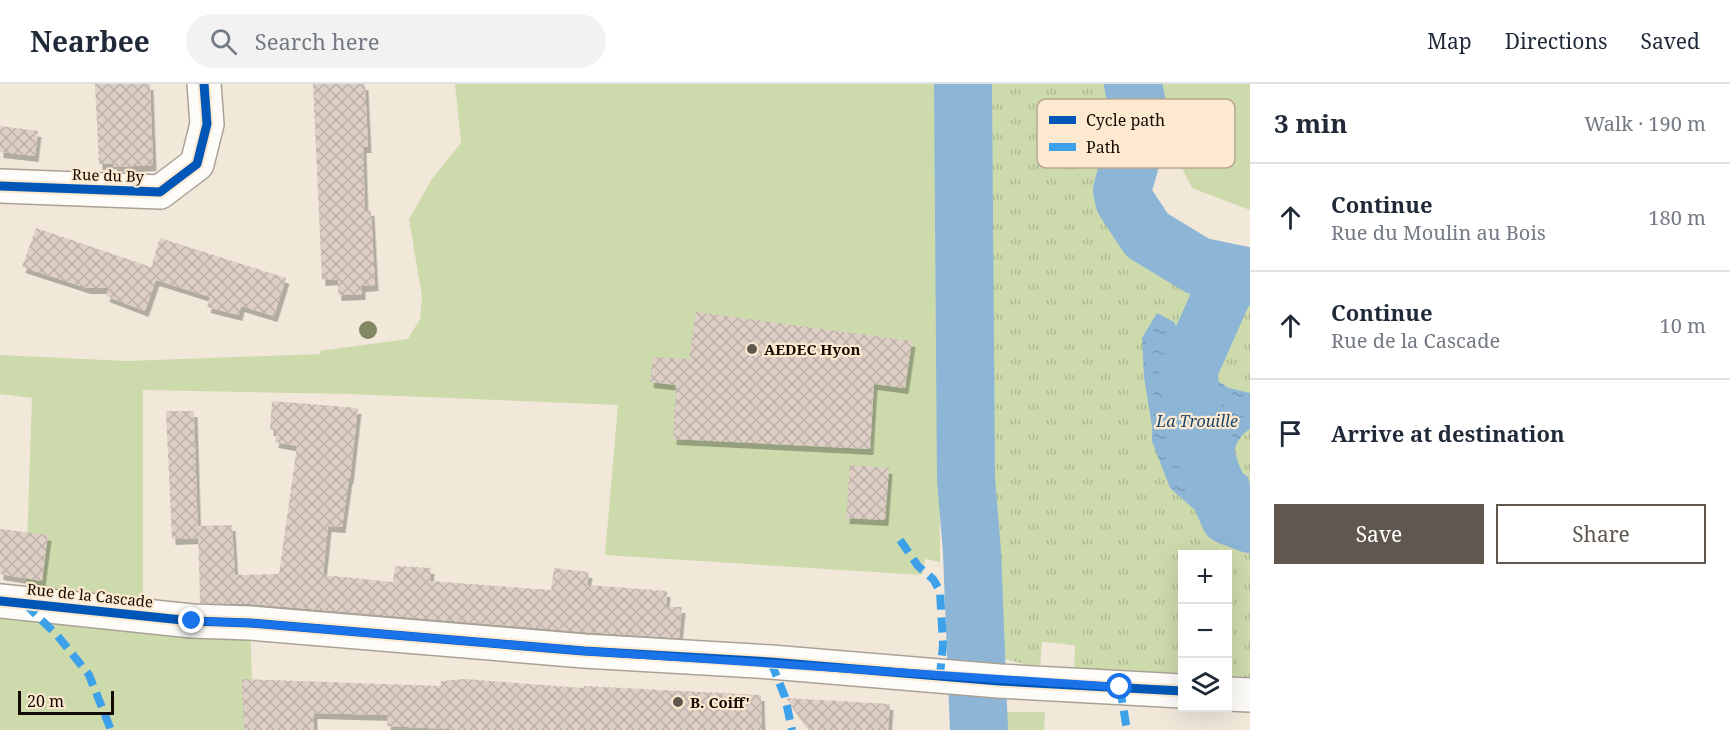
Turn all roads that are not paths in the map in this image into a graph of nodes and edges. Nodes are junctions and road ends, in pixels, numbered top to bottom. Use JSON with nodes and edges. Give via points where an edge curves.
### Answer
{"nodes":[{"id":1,"x":204,"y":84,"type":"edge"},
{"id":2,"x":0,"y":186,"type":"edge"},
{"id":3,"x":0,"y":601,"type":"edge"},
{"id":4,"x":1178,"y":691,"type":"edge"},
{"id":5,"x":1232,"y":694,"type":"edge"},
{"id":6,"x":1250,"y":695,"type":"edge"}],
"edges":[{"from":1,"to":2,"type":"street","name":"Rue du By","via":[[207,124],[196,164],[160,192]]},
{"from":3,"to":4,"type":"street","name":"Rue de la Cascade","via":[[192,621],[584,651]]},
{"from":5,"to":6,"type":"street"}]}
